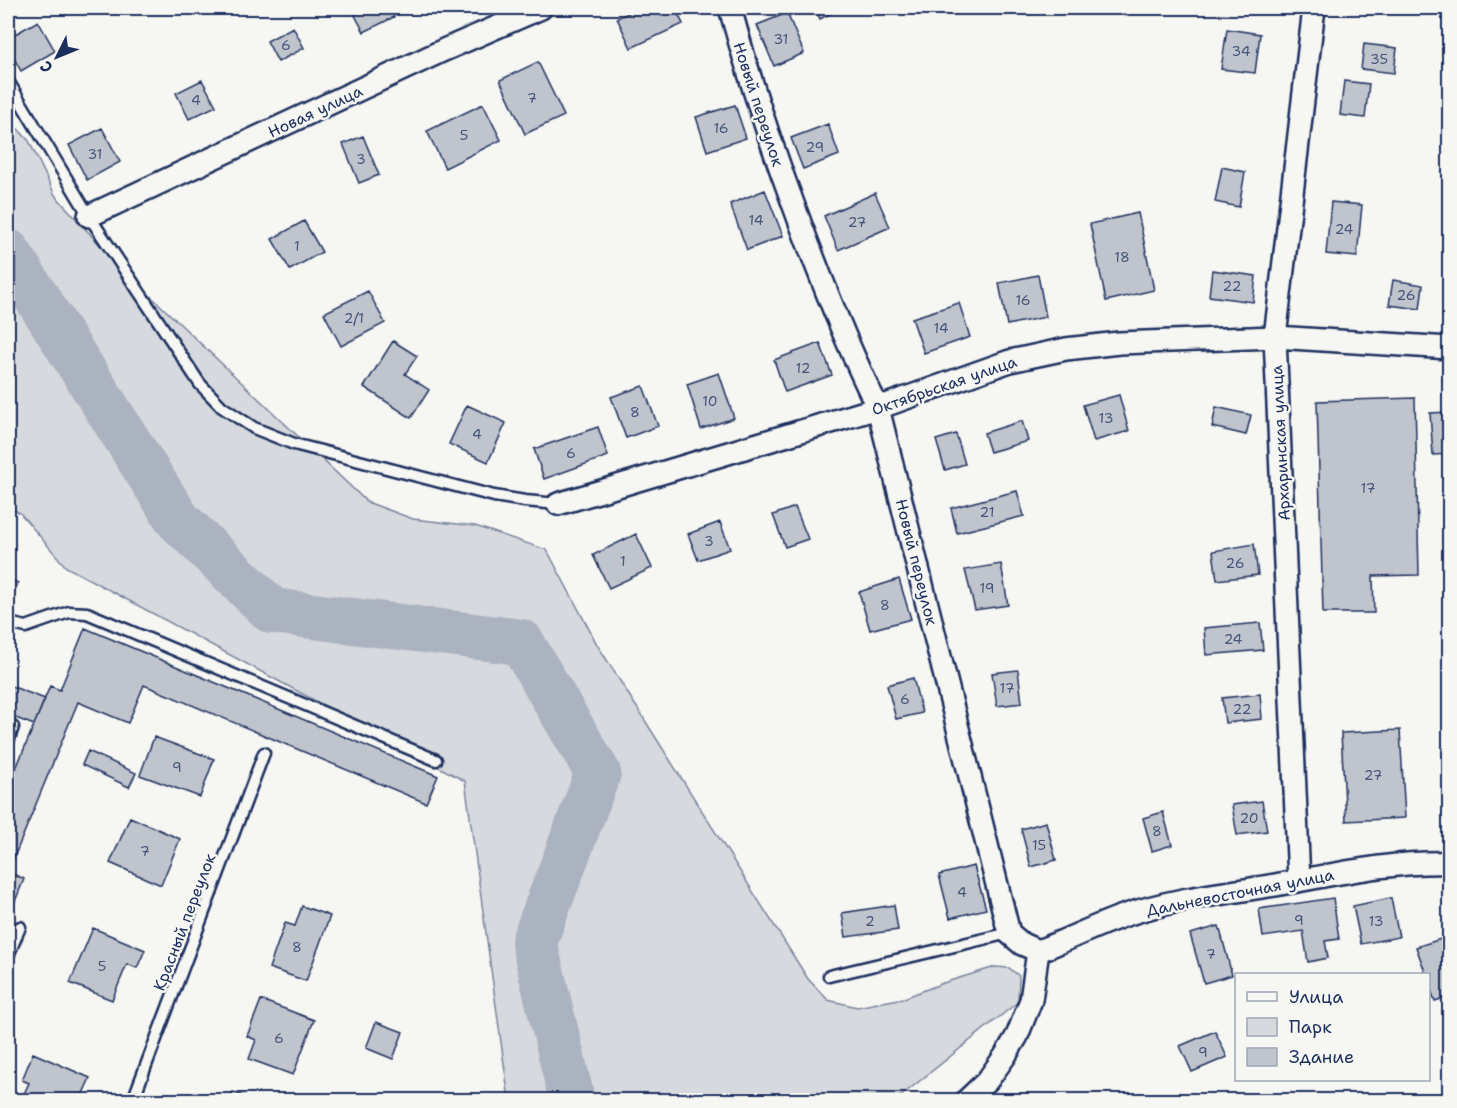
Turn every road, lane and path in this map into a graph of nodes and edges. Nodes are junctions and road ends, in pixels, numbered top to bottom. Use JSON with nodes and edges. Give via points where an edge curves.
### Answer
{"nodes":[{"id":1,"x":541,"y":8,"type":"edge"},
{"id":2,"x":730,"y":8,"type":"edge"},
{"id":3,"x":1314,"y":8,"type":"edge"},
{"id":4,"x":8,"y":81,"type":"edge"},
{"id":5,"x":89,"y":216,"type":"junction"},
{"id":6,"x":1275,"y":337,"type":"junction"},
{"id":7,"x":1449,"y":348,"type":"edge"},
{"id":8,"x":878,"y":408,"type":"junction"},
{"id":9,"x":558,"y":504,"type":"joint"},
{"id":10,"x":8,"y":623,"type":"edge"},
{"id":11,"x":13,"y":727,"type":"dead end"},
{"id":12,"x":8,"y":742,"type":"edge"},
{"id":13,"x":264,"y":753,"type":"dead end"},
{"id":14,"x":436,"y":760,"type":"dead end"},
{"id":15,"x":1449,"y":863,"type":"edge"},
{"id":16,"x":1299,"y":880,"type":"junction"},
{"id":17,"x":20,"y":927,"type":"dead end"},
{"id":18,"x":1009,"y":933,"type":"junction"},
{"id":19,"x":1038,"y":951,"type":"junction"},
{"id":20,"x":8,"y":956,"type":"edge"},
{"id":21,"x":829,"y":976,"type":"dead end"},
{"id":22,"x":133,"y":1101,"type":"edge"},
{"id":23,"x":967,"y":1101,"type":"edge"}],
"edges":[{"from":1,"to":5,"type":"street","name":"Новая улица"},
{"from":2,"to":8,"type":"street","name":"Новый переулок","via":[[774,153],[807,243]]},
{"from":3,"to":6,"type":"street","name":"Архаринская улица"},
{"from":4,"to":5,"type":"lane"},
{"from":5,"to":9,"type":"lane","via":[[200,384],[222,406],[254,428],[294,444],[484,493]]},
{"from":6,"to":7,"type":"street","name":"Октябрьская улица"},
{"from":6,"to":8,"type":"street","name":"Октябрьская улица","via":[[1065,349],[1010,361]]},
{"from":6,"to":16,"type":"street","name":"Архаринская улица"},
{"from":8,"to":9,"type":"street","name":"Октябрьская улица"},
{"from":8,"to":18,"type":"street","name":"Новый переулок"},
{"from":10,"to":14,"type":"lane","via":[[26,627],[69,612],[87,613]]},
{"from":11,"to":12,"type":"lane"},
{"from":13,"to":22,"type":"lane","name":"Красный переулок"},
{"from":15,"to":16,"type":"street","name":"Дальневосточная улица","via":[[1367,869]]},
{"from":16,"to":19,"type":"street","name":"Дальневосточная улица","via":[[1127,914]]},
{"from":17,"to":20,"type":"lane"},
{"from":18,"to":19,"type":"street"},
{"from":18,"to":21,"type":"lane"},
{"from":19,"to":23,"type":"street","via":[[1031,1000],[1017,1036],[987,1082]]}]}
